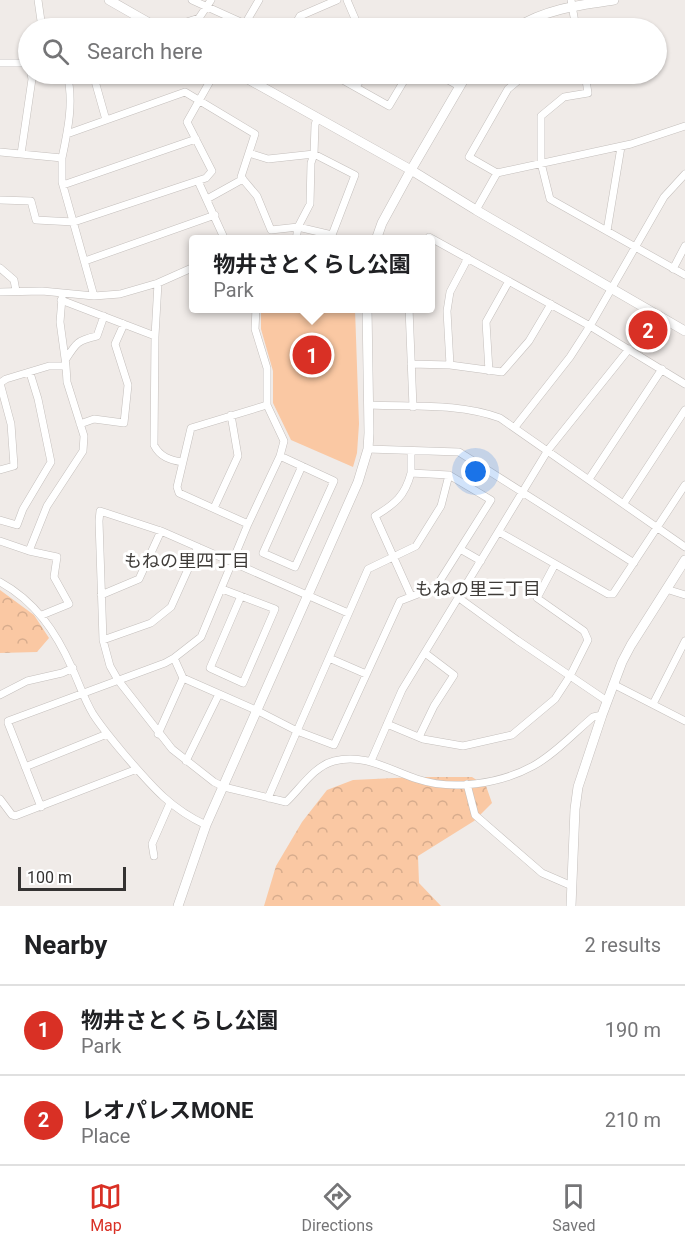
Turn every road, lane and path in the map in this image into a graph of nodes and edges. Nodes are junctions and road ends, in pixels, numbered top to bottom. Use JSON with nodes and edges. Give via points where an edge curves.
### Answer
{"nodes":[{"id":1,"x":38,"y":0,"type":"edge"},
{"id":2,"x":110,"y":0,"type":"edge"},
{"id":3,"x":192,"y":0,"type":"edge"},
{"id":4,"x":259,"y":0,"type":"edge"},
{"id":5,"x":337,"y":0,"type":"edge"},
{"id":6,"x":346,"y":0,"type":"edge"},
{"id":7,"x":614,"y":0,"type":"edge"},
{"id":8,"x":209,"y":3,"type":"edge"},
{"id":9,"x":572,"y":3,"type":"edge"},
{"id":10,"x":41,"y":18,"type":"edge"},
{"id":11,"x":141,"y":18,"type":"edge"},
{"id":12,"x":199,"y":18,"type":"edge"},
{"id":13,"x":231,"y":18,"type":"edge"},
{"id":14,"x":248,"y":18,"type":"edge"},
{"id":15,"x":299,"y":18,"type":"edge"},
{"id":16,"x":354,"y":18,"type":"edge"},
{"id":17,"x":538,"y":18,"type":"edge"},
{"id":18,"x":574,"y":18,"type":"edge"},
{"id":19,"x":0,"y":63,"type":"edge"},
{"id":20,"x":18,"y":63,"type":"edge"},
{"id":21,"x":31,"y":84,"type":"edge"},
{"id":22,"x":69,"y":84,"type":"edge"},
{"id":23,"x":96,"y":84,"type":"edge"},
{"id":24,"x":208,"y":84,"type":"edge"},
{"id":25,"x":257,"y":84,"type":"edge"},
{"id":26,"x":350,"y":84,"type":"edge"},
{"id":27,"x":358,"y":84,"type":"edge"},
{"id":28,"x":402,"y":84,"type":"edge"},
{"id":29,"x":455,"y":84,"type":"edge"},
{"id":30,"x":514,"y":84,"type":"edge"},
{"id":31,"x":587,"y":84,"type":"edge"},
{"id":32,"x":459,"y":86,"type":"joint"},
{"id":33,"x":356,"y":87,"type":"junction"},
{"id":34,"x":198,"y":100,"type":"junction"},
{"id":35,"x":317,"y":118,"type":"junction"},
{"id":36,"x":106,"y":120,"type":"junction"},
{"id":37,"x":685,"y":126,"type":"edge"},
{"id":38,"x":67,"y":134,"type":"junction"},
{"id":39,"x":195,"y":139,"type":"junction"},
{"id":40,"x":621,"y":147,"type":"junction"},
{"id":41,"x":0,"y":152,"type":"edge"},
{"id":42,"x":249,"y":153,"type":"junction"},
{"id":43,"x":21,"y":154,"type":"junction"},
{"id":44,"x":314,"y":154,"type":"junction"},
{"id":45,"x":62,"y":158,"type":"junction"},
{"id":46,"x":541,"y":163,"type":"junction"},
{"id":47,"x":411,"y":170,"type":"junction"},
{"id":48,"x":497,"y":173,"type":"junction"},
{"id":49,"x":685,"y":174,"type":"edge"},
{"id":50,"x":243,"y":179,"type":"junction"},
{"id":51,"x":198,"y":181,"type":"junction"},
{"id":52,"x":63,"y":185,"type":"junction"},
{"id":53,"x":207,"y":199,"type":"junction"},
{"id":54,"x":0,"y":200,"type":"edge"},
{"id":55,"x":476,"y":210,"type":"junction"},
{"id":56,"x":215,"y":215,"type":"junction"},
{"id":57,"x":74,"y":222,"type":"junction"},
{"id":58,"x":298,"y":227,"type":"junction"},
{"id":59,"x":607,"y":231,"type":"junction"},
{"id":60,"x":223,"y":235,"type":"edge"},
{"id":61,"x":297,"y":235,"type":"edge"},
{"id":62,"x":378,"y":235,"type":"edge"},
{"id":63,"x":435,"y":240,"type":"edge"},
{"id":64,"x":635,"y":246,"type":"junction"},
{"id":65,"x":685,"y":246,"type":"edge"},
{"id":66,"x":468,"y":258,"type":"junction"},
{"id":67,"x":85,"y":261,"type":"junction"},
{"id":68,"x":0,"y":268,"type":"edge"},
{"id":69,"x":189,"y":269,"type":"edge"},
{"id":70,"x":674,"y":269,"type":"junction"},
{"id":71,"x":685,"y":275,"type":"edge"},
{"id":72,"x":509,"y":281,"type":"junction"},
{"id":73,"x":158,"y":283,"type":"junction"},
{"id":74,"x":612,"y":289,"type":"junction"},
{"id":75,"x":16,"y":291,"type":"junction"},
{"id":76,"x":0,"y":292,"type":"edge"},
{"id":77,"x":62,"y":296,"type":"junction"},
{"id":78,"x":94,"y":296,"type":"junction"},
{"id":79,"x":551,"y":304,"type":"junction"},
{"id":80,"x":256,"y":313,"type":"edge"},
{"id":81,"x":367,"y":313,"type":"edge"},
{"id":82,"x":409,"y":313,"type":"edge"},
{"id":83,"x":104,"y":316,"type":"junction"},
{"id":84,"x":124,"y":324,"type":"junction"},
{"id":85,"x":590,"y":326,"type":"junction"},
{"id":86,"x":685,"y":331,"type":"edge"},
{"id":87,"x":155,"y":336,"type":"junction"},
{"id":88,"x":629,"y":349,"type":"junction"},
{"id":89,"x":66,"y":363,"type":"junction"},
{"id":90,"x":411,"y":364,"type":"junction"},
{"id":91,"x":450,"y":365,"type":"junction"},
{"id":92,"x":662,"y":369,"type":"junction"},
{"id":93,"x":489,"y":370,"type":"junction"},
{"id":94,"x":30,"y":373,"type":"junction"},
{"id":95,"x":0,"y":383,"type":"edge"},
{"id":96,"x":685,"y":384,"type":"edge"},
{"id":97,"x":267,"y":405,"type":"junction"},
{"id":98,"x":370,"y":405,"type":"junction"},
{"id":99,"x":413,"y":407,"type":"junction"},
{"id":100,"x":685,"y":410,"type":"edge"},
{"id":101,"x":231,"y":415,"type":"junction"},
{"id":102,"x":80,"y":424,"type":"junction"},
{"id":103,"x":515,"y":427,"type":"junction"},
{"id":104,"x":368,"y":449,"type":"junction"},
{"id":105,"x":548,"y":450,"type":"junction"},
{"id":106,"x":411,"y":451,"type":"junction"},
{"id":107,"x":280,"y":456,"type":"junction"},
{"id":108,"x":182,"y":462,"type":"junction"},
{"id":109,"x":302,"y":466,"type":"junction"},
{"id":110,"x":0,"y":470,"type":"edge"},
{"id":111,"x":411,"y":473,"type":"junction"},
{"id":112,"x":449,"y":475,"type":"junction"},
{"id":113,"x":589,"y":479,"type":"junction"},
{"id":114,"x":685,"y":485,"type":"edge"},
{"id":115,"x":523,"y":493,"type":"junction"},
{"id":116,"x":624,"y":503,"type":"junction"},
{"id":117,"x":214,"y":508,"type":"junction"},
{"id":118,"x":0,"y":520,"type":"edge"},
{"id":119,"x":248,"y":524,"type":"junction"},
{"id":120,"x":658,"y":527,"type":"junction"},
{"id":121,"x":161,"y":531,"type":"junction"},
{"id":122,"x":499,"y":532,"type":"junction"},
{"id":123,"x":0,"y":541,"type":"edge"},
{"id":124,"x":198,"y":547,"type":"junction"},
{"id":125,"x":685,"y":547,"type":"edge"},
{"id":126,"x":460,"y":549,"type":"junction"},
{"id":127,"x":29,"y":551,"type":"junction"},
{"id":128,"x":394,"y":557,"type":"junction"},
{"id":129,"x":685,"y":560,"type":"edge"},
{"id":130,"x":481,"y":561,"type":"junction"},
{"id":131,"x":232,"y":562,"type":"junction"},
{"id":132,"x":634,"y":563,"type":"junction"},
{"id":133,"x":555,"y":564,"type":"junction"},
{"id":134,"x":0,"y":582,"type":"edge"},
{"id":135,"x":222,"y":588,"type":"junction"},
{"id":136,"x":666,"y":589,"type":"junction"},
{"id":137,"x":101,"y":595,"type":"junction"},
{"id":138,"x":685,"y":595,"type":"edge"},
{"id":139,"x":242,"y":596,"type":"junction"},
{"id":140,"x":308,"y":596,"type":"junction"},
{"id":141,"x":411,"y":596,"type":"junction"},
{"id":142,"x":459,"y":598,"type":"junction"},
{"id":143,"x":348,"y":613,"type":"junction"},
{"id":144,"x":42,"y":615,"type":"junction"},
{"id":145,"x":103,"y":640,"type":"junction"},
{"id":146,"x":685,"y":641,"type":"edge"},
{"id":147,"x":425,"y":654,"type":"junction"},
{"id":148,"x":174,"y":658,"type":"junction"},
{"id":149,"x":329,"y":658,"type":"junction"},
{"id":150,"x":73,"y":668,"type":"junction"},
{"id":151,"x":366,"y":674,"type":"junction"},
{"id":152,"x":570,"y":676,"type":"junction"},
{"id":153,"x":183,"y":678,"type":"junction"},
{"id":154,"x":118,"y":680,"type":"junction"},
{"id":155,"x":613,"y":684,"type":"junction"},
{"id":156,"x":82,"y":693,"type":"junction"},
{"id":157,"x":219,"y":694,"type":"junction"},
{"id":158,"x":0,"y":695,"type":"edge"},
{"id":159,"x":607,"y":701,"type":"junction"},
{"id":160,"x":653,"y":704,"type":"junction"},
{"id":161,"x":258,"y":711,"type":"junction"},
{"id":162,"x":602,"y":715,"type":"junction"},
{"id":163,"x":685,"y":721,"type":"edge"},
{"id":164,"x":387,"y":724,"type":"junction"},
{"id":165,"x":297,"y":731,"type":"junction"},
{"id":166,"x":107,"y":734,"type":"junction"},
{"id":167,"x":158,"y":734,"type":"junction"},
{"id":168,"x":419,"y":737,"type":"junction"},
{"id":169,"x":186,"y":761,"type":"junction"},
{"id":170,"x":371,"y":761,"type":"junction"},
{"id":171,"x":25,"y":767,"type":"junction"},
{"id":172,"x":137,"y":769,"type":"junction"},
{"id":173,"x":467,"y":784,"type":"junction"},
{"id":174,"x":224,"y":787,"type":"junction"},
{"id":175,"x":268,"y":798,"type":"junction"},
{"id":176,"x":0,"y":799,"type":"edge"},
{"id":177,"x":170,"y":803,"type":"junction"},
{"id":178,"x":40,"y":807,"type":"junction"},
{"id":179,"x":206,"y":825,"type":"junction"},
{"id":180,"x":154,"y":856,"type":"dead end"},
{"id":181,"x":572,"y":886,"type":"junction"},
{"id":182,"x":178,"y":906,"type":"edge"},
{"id":183,"x":571,"y":906,"type":"edge"}],
"edges":[{"from":1,"to":10,"type":"street"},
{"from":2,"to":11,"type":"street"},
{"from":3,"to":8,"type":"street"},
{"from":4,"to":14,"type":"street"},
{"from":5,"to":15,"type":"street"},
{"from":6,"to":16,"type":"street"},
{"from":7,"to":9,"type":"street"},
{"from":8,"to":12,"type":"street"},
{"from":8,"to":13,"type":"street"},
{"from":9,"to":17,"type":"street"},
{"from":9,"to":18,"type":"street"},
{"from":19,"to":20,"type":"street"},
{"from":21,"to":43,"type":"street"},
{"from":22,"to":38,"type":"street"},
{"from":23,"to":36,"type":"street"},
{"from":24,"to":34,"type":"street"},
{"from":25,"to":35,"type":"street"},
{"from":26,"to":33,"type":"street"},
{"from":27,"to":33,"type":"street"},
{"from":28,"to":33,"type":"street","via":[[389,106]]},
{"from":29,"to":32,"type":"street"},
{"from":30,"to":48,"type":"street","via":[[469,157]]},
{"from":31,"to":46,"type":"street","via":[[588,93],[564,98],[541,116]]},
{"from":32,"to":47,"type":"street"},
{"from":34,"to":36,"type":"street","via":[[185,92]]},
{"from":34,"to":39,"type":"street","via":[[187,122]]},
{"from":34,"to":42,"type":"street","via":[[255,134]]},
{"from":35,"to":44,"type":"street"},
{"from":35,"to":47,"type":"street"},
{"from":36,"to":38,"type":"street"},
{"from":37,"to":40,"type":"street"},
{"from":38,"to":45,"type":"street"},
{"from":39,"to":51,"type":"street","via":[[212,171]]},
{"from":39,"to":52,"type":"street"},
{"from":40,"to":46,"type":"street"},
{"from":40,"to":59,"type":"street"},
{"from":41,"to":43,"type":"street"},
{"from":42,"to":44,"type":"street","via":[[268,159]]},
{"from":42,"to":50,"type":"street"},
{"from":43,"to":45,"type":"street"},
{"from":44,"to":58,"type":"street","via":[[310,204]]},
{"from":44,"to":58,"type":"street","via":[[355,175],[332,235]]},
{"from":45,"to":52,"type":"street"},
{"from":46,"to":48,"type":"street"},
{"from":46,"to":59,"type":"street","via":[[550,199]]},
{"from":47,"to":55,"type":"street"},
{"from":47,"to":62,"type":"street"},
{"from":48,"to":55,"type":"street"},
{"from":49,"to":64,"type":"street","via":[[664,197]]},
{"from":50,"to":53,"type":"street"},
{"from":50,"to":58,"type":"street","via":[[257,196],[271,230]]},
{"from":51,"to":53,"type":"street"},
{"from":51,"to":57,"type":"street"},
{"from":52,"to":57,"type":"street"},
{"from":53,"to":56,"type":"street"},
{"from":54,"to":57,"type":"street","via":[[31,201],[36,220]]},
{"from":55,"to":74,"type":"street"},
{"from":56,"to":60,"type":"street"},
{"from":56,"to":67,"type":"street"},
{"from":57,"to":67,"type":"street"},
{"from":58,"to":61,"type":"street"},
{"from":59,"to":64,"type":"street"},
{"from":63,"to":66,"type":"street"},
{"from":64,"to":70,"type":"street"},
{"from":64,"to":74,"type":"street"},
{"from":65,"to":70,"type":"street"},
{"from":66,"to":72,"type":"street"},
{"from":66,"to":91,"type":"street","via":[[450,292]]},
{"from":67,"to":78,"type":"street"},
{"from":68,"to":75,"type":"street","via":[[14,280]]},
{"from":69,"to":73,"type":"street"},
{"from":70,"to":71,"type":"street"},
{"from":72,"to":79,"type":"street"},
{"from":72,"to":93,"type":"street","via":[[486,322]]},
{"from":73,"to":78,"type":"street","via":[[120,294]]},
{"from":73,"to":87,"type":"street"},
{"from":74,"to":85,"type":"street"},
{"from":74,"to":86,"type":"street"},
{"from":75,"to":76,"type":"street"},
{"from":75,"to":77,"type":"street"},
{"from":77,"to":78,"type":"street"},
{"from":77,"to":83,"type":"street"},
{"from":77,"to":89,"type":"street","via":[[60,322]]},
{"from":79,"to":85,"type":"street"},
{"from":79,"to":93,"type":"street","via":[[505,370]]},
{"from":80,"to":97,"type":"street","via":[[255,329],[267,368]]},
{"from":81,"to":98,"type":"street"},
{"from":82,"to":90,"type":"street"},
{"from":83,"to":84,"type":"street"},
{"from":83,"to":89,"type":"street","via":[[97,336],[75,345]]},
{"from":84,"to":87,"type":"street"},
{"from":84,"to":102,"type":"street","via":[[115,344],[128,385],[124,423],[94,419]]},
{"from":85,"to":88,"type":"street"},
{"from":85,"to":103,"type":"street"},
{"from":87,"to":108,"type":"street","via":[[154,448],[166,459]]},
{"from":88,"to":92,"type":"street"},
{"from":88,"to":105,"type":"street"},
{"from":89,"to":94,"type":"street"},
{"from":89,"to":102,"type":"street","via":[[67,382]]},
{"from":90,"to":91,"type":"street"},
{"from":90,"to":99,"type":"street"},
{"from":91,"to":93,"type":"street"},
{"from":92,"to":96,"type":"street"},
{"from":92,"to":113,"type":"street"},
{"from":94,"to":95,"type":"street"},
{"from":94,"to":118,"type":"street","via":[[51,462],[17,525]]},
{"from":95,"to":110,"type":"street","via":[[11,424],[14,466]]},
{"from":97,"to":101,"type":"street"},
{"from":97,"to":107,"type":"street","via":[[284,441]]},
{"from":98,"to":99,"type":"street"},
{"from":98,"to":104,"type":"street"},
{"from":99,"to":103,"type":"street","via":[[474,410]]},
{"from":100,"to":116,"type":"street"},
{"from":101,"to":108,"type":"street","via":[[190,428]]},
{"from":101,"to":117,"type":"street","via":[[238,456]]},
{"from":102,"to":127,"type":"street","via":[[83,451],[48,506]]},
{"from":103,"to":105,"type":"street"},
{"from":104,"to":106,"type":"street"},
{"from":104,"to":140,"type":"street","via":[[352,500]]},
{"from":105,"to":113,"type":"street"},
{"from":105,"to":115,"type":"street"},
{"from":106,"to":111,"type":"street"},
{"from":106,"to":115,"type":"street","via":[[459,452]]},
{"from":107,"to":109,"type":"street"},
{"from":107,"to":119,"type":"street"},
{"from":108,"to":117,"type":"street","via":[[177,491]]},
{"from":109,"to":109,"type":"street","via":[[334,481],[295,567],[263,554]]},
{"from":111,"to":112,"type":"street"},
{"from":111,"to":128,"type":"street","via":[[396,504],[375,516]]},
{"from":112,"to":126,"type":"street","via":[[491,500]]},
{"from":112,"to":128,"type":"street","via":[[441,506],[416,546]]},
{"from":113,"to":116,"type":"street"},
{"from":114,"to":120,"type":"street"},
{"from":115,"to":122,"type":"street"},
{"from":115,"to":132,"type":"street"},
{"from":116,"to":120,"type":"street"},
{"from":117,"to":119,"type":"street"},
{"from":119,"to":131,"type":"street"},
{"from":120,"to":125,"type":"street"},
{"from":120,"to":132,"type":"street"},
{"from":121,"to":124,"type":"street"},
{"from":121,"to":137,"type":"street","via":[[139,579]]},
{"from":121,"to":137,"type":"street","via":[[100,511]]},
{"from":122,"to":130,"type":"street"},
{"from":122,"to":133,"type":"street"},
{"from":123,"to":127,"type":"street"},
{"from":124,"to":131,"type":"street"},
{"from":124,"to":145,"type":"street","via":[[171,607],[151,622]]},
{"from":126,"to":130,"type":"street"},
{"from":126,"to":141,"type":"street","via":[[436,587]]},
{"from":127,"to":144,"type":"street","via":[[57,557],[54,577],[69,604]]},
{"from":128,"to":141,"type":"street"},
{"from":128,"to":143,"type":"street","via":[[368,569]]},
{"from":129,"to":136,"type":"street"},
{"from":130,"to":142,"type":"street"},
{"from":131,"to":135,"type":"street"},
{"from":131,"to":140,"type":"street"},
{"from":132,"to":133,"type":"street","via":[[610,594]]},
{"from":133,"to":152,"type":"street","via":[[537,598],[588,637]]},
{"from":134,"to":144,"type":"street","via":[[19,593]]},
{"from":135,"to":139,"type":"street"},
{"from":135,"to":148,"type":"street","via":[[201,637]]},
{"from":136,"to":138,"type":"street"},
{"from":136,"to":155,"type":"street","via":[[631,645]]},
{"from":137,"to":145,"type":"street"},
{"from":139,"to":139,"type":"street","via":[[275,609],[243,683],[210,668]]},
{"from":140,"to":143,"type":"street"},
{"from":140,"to":161,"type":"street"},
{"from":141,"to":151,"type":"street","via":[[400,601]]},
{"from":142,"to":147,"type":"street"},
{"from":142,"to":152,"type":"street"},
{"from":143,"to":149,"type":"street"},
{"from":144,"to":150,"type":"street"},
{"from":145,"to":154,"type":"street"},
{"from":146,"to":160,"type":"street"},
{"from":147,"to":164,"type":"street","via":[[402,690]]},
{"from":147,"to":168,"type":"street","via":[[454,675]]},
{"from":148,"to":153,"type":"street"},
{"from":148,"to":154,"type":"street"},
{"from":149,"to":151,"type":"street"},
{"from":149,"to":165,"type":"street"},
{"from":150,"to":156,"type":"street"},
{"from":150,"to":158,"type":"street","via":[[27,681]]},
{"from":151,"to":165,"type":"street","via":[[334,745]]},
{"from":152,"to":159,"type":"street"},
{"from":152,"to":168,"type":"street","via":[[555,699],[512,735],[463,746]]},
{"from":153,"to":157,"type":"street"},
{"from":153,"to":167,"type":"street"},
{"from":154,"to":156,"type":"street"},
{"from":154,"to":167,"type":"street"},
{"from":155,"to":159,"type":"street"},
{"from":155,"to":160,"type":"street"},
{"from":156,"to":166,"type":"street"},
{"from":156,"to":171,"type":"street","via":[[8,721]]},
{"from":157,"to":161,"type":"street"},
{"from":157,"to":169,"type":"street"},
{"from":159,"to":162,"type":"street"},
{"from":160,"to":163,"type":"street"},
{"from":161,"to":165,"type":"street"},
{"from":161,"to":174,"type":"street"},
{"from":162,"to":173,"type":"street","via":[[593,717],[533,766]]},
{"from":162,"to":181,"type":"street","via":[[578,787]]},
{"from":164,"to":168,"type":"street"},
{"from":164,"to":170,"type":"street"},
{"from":165,"to":175,"type":"street"},
{"from":166,"to":171,"type":"street"},
{"from":166,"to":172,"type":"street"},
{"from":167,"to":169,"type":"street"},
{"from":169,"to":174,"type":"street"},
{"from":170,"to":173,"type":"street","via":[[418,780]]},
{"from":170,"to":175,"type":"street","via":[[331,762],[309,777],[286,802]]},
{"from":171,"to":178,"type":"street"},
{"from":172,"to":177,"type":"street"},
{"from":172,"to":178,"type":"street"},
{"from":173,"to":181,"type":"street","via":[[475,815],[543,873]]},
{"from":174,"to":175,"type":"street"},
{"from":174,"to":179,"type":"street"},
{"from":176,"to":178,"type":"street","via":[[15,816]]},
{"from":177,"to":179,"type":"street"},
{"from":177,"to":180,"type":"street","via":[[152,844]]},
{"from":179,"to":182,"type":"street"},
{"from":181,"to":183,"type":"street"}]}
